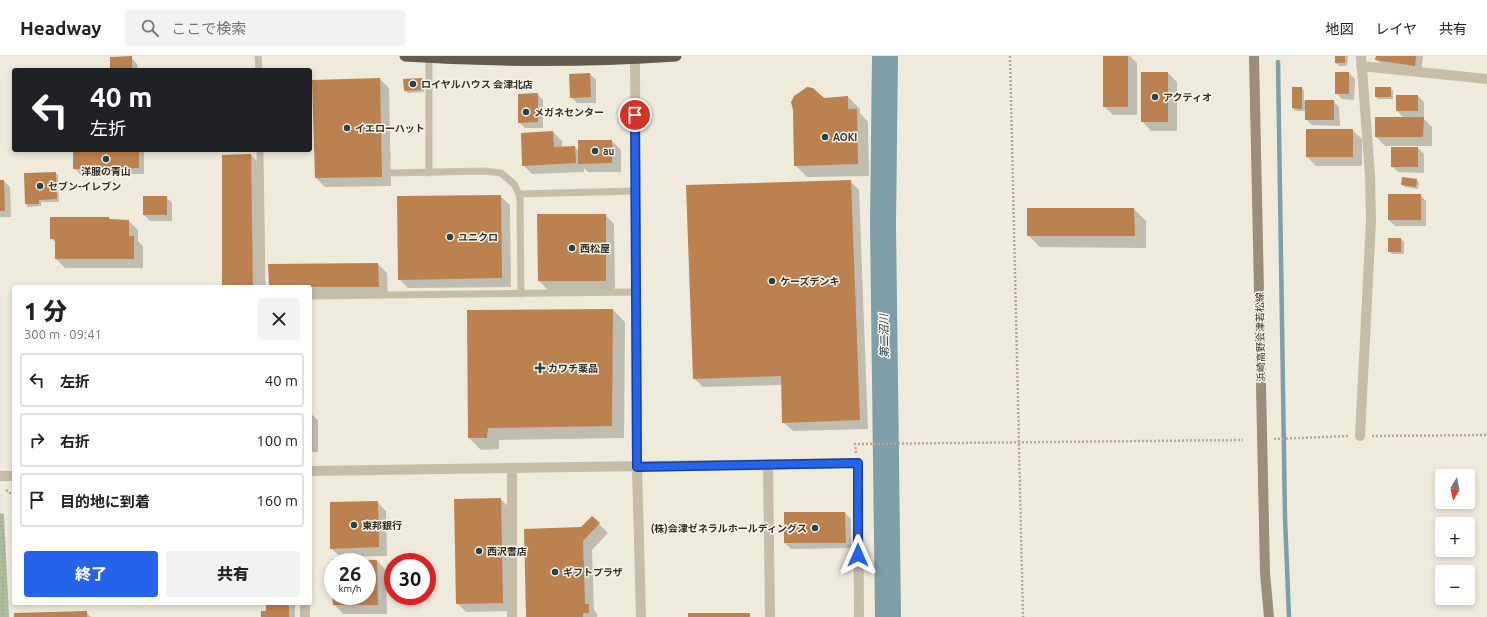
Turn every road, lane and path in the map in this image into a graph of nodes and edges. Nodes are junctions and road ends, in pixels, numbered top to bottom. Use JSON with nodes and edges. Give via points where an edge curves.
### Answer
{"nodes":[{"id":1,"x":258,"y":56,"type":"edge"},
{"id":2,"x":405,"y":56,"type":"edge"},
{"id":3,"x":676,"y":56,"type":"edge"},
{"id":4,"x":1010,"y":56,"type":"edge"},
{"id":5,"x":1254,"y":56,"type":"edge"},
{"id":6,"x":635,"y":57,"type":"edge"},
{"id":7,"x":429,"y":58,"type":"junction"},
{"id":8,"x":1361,"y":61,"type":"edge"},
{"id":9,"x":258,"y":68,"type":"edge"},
{"id":10,"x":1487,"y":80,"type":"edge"},
{"id":11,"x":260,"y":152,"type":"edge"},
{"id":12,"x":390,"y":172,"type":"dead end"},
{"id":13,"x":429,"y":173,"type":"junction"},
{"id":14,"x":635,"y":191,"type":"junction"},
{"id":15,"x":519,"y":194,"type":"junction"},
{"id":16,"x":262,"y":285,"type":"edge"},
{"id":17,"x":637,"y":292,"type":"junction"},
{"id":18,"x":521,"y":294,"type":"junction"},
{"id":19,"x":312,"y":296,"type":"edge"},
{"id":20,"x":1487,"y":435,"type":"edge"},
{"id":21,"x":1360,"y":436,"type":"junction"},
{"id":22,"x":1274,"y":438,"type":"dead end"},
{"id":23,"x":1243,"y":440,"type":"dead end"},
{"id":24,"x":1020,"y":441,"type":"junction"},
{"id":25,"x":858,"y":463,"type":"junction"},
{"id":26,"x":768,"y":464,"type":"junction"},
{"id":27,"x":637,"y":467,"type":"junction"},
{"id":28,"x":512,"y":469,"type":"junction"},
{"id":29,"x":312,"y":471,"type":"edge"},
{"id":30,"x":1,"y":476,"type":"edge"},
{"id":31,"x":12,"y":476,"type":"edge"},
{"id":32,"x":6,"y":490,"type":"dead end"},
{"id":33,"x":12,"y":494,"type":"edge"},
{"id":34,"x":0,"y":517,"type":"edge"},
{"id":35,"x":305,"y":605,"type":"edge"},
{"id":36,"x":3,"y":617,"type":"edge"},
{"id":37,"x":305,"y":617,"type":"edge"},
{"id":38,"x":512,"y":617,"type":"edge"},
{"id":39,"x":641,"y":617,"type":"edge"},
{"id":40,"x":770,"y":617,"type":"edge"},
{"id":41,"x":859,"y":617,"type":"edge"},
{"id":42,"x":1023,"y":617,"type":"edge"},
{"id":43,"x":1269,"y":617,"type":"edge"}],
"edges":[{"from":1,"to":9,"type":"lane"},
{"from":2,"to":7,"type":"highway"},
{"from":3,"to":6,"type":"highway"},
{"from":4,"to":24,"type":"path"},
{"from":5,"to":43,"type":"main road","name":"浜崎高野会津若松線","via":[[1265,573]]},
{"from":6,"to":7,"type":"highway"},
{"from":6,"to":14,"type":"street"},
{"from":7,"to":13,"type":"lane"},
{"from":8,"to":10,"type":"street"},
{"from":8,"to":21,"type":"street","via":[[1371,221]]},
{"from":11,"to":16,"type":"lane"},
{"from":12,"to":13,"type":"lane"},
{"from":13,"to":15,"type":"lane","via":[[501,173],[514,184]]},
{"from":14,"to":15,"type":"lane"},
{"from":14,"to":17,"type":"street"},
{"from":15,"to":18,"type":"lane"},
{"from":17,"to":18,"type":"lane"},
{"from":17,"to":27,"type":"street"},
{"from":18,"to":19,"type":"lane"},
{"from":20,"to":21,"type":"path"},
{"from":21,"to":22,"type":"path"},
{"from":23,"to":24,"type":"path"},
{"from":24,"to":25,"type":"path","via":[[855,444]]},
{"from":24,"to":42,"type":"path"},
{"from":25,"to":26,"type":"street"},
{"from":25,"to":41,"type":"street"},
{"from":26,"to":27,"type":"street"},
{"from":26,"to":40,"type":"street"},
{"from":27,"to":28,"type":"street"},
{"from":27,"to":39,"type":"street"},
{"from":28,"to":29,"type":"street"},
{"from":28,"to":38,"type":"street"},
{"from":30,"to":31,"type":"street"},
{"from":32,"to":33,"type":"path"},
{"from":34,"to":36,"type":"path","via":[[4,540]]},
{"from":35,"to":37,"type":"street"}]}
